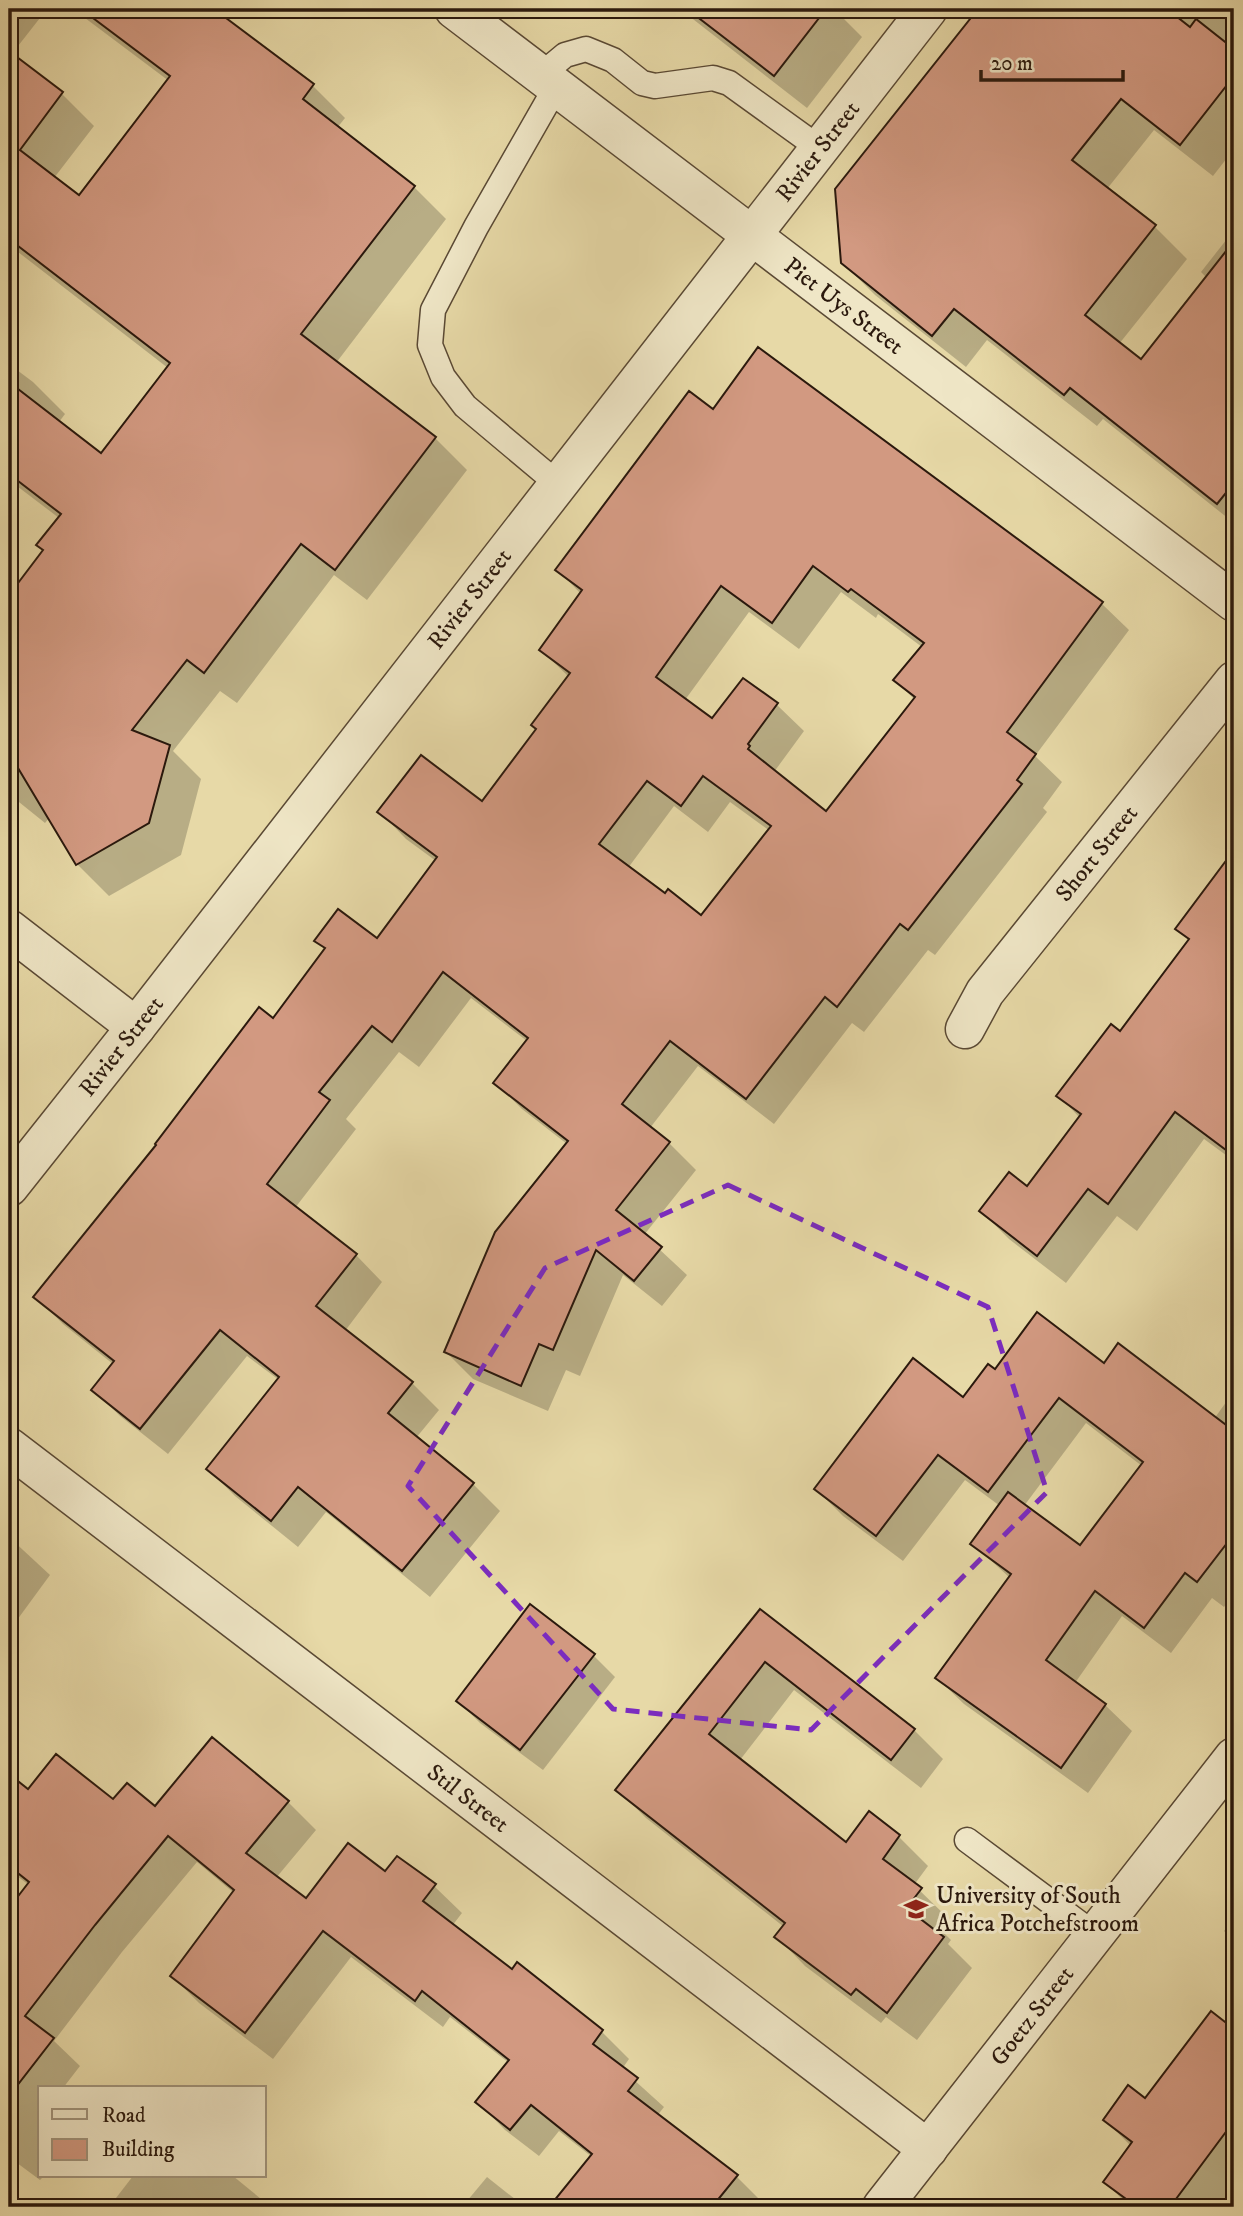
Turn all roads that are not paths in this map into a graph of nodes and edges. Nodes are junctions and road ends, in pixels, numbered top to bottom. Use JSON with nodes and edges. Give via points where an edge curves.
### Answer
{"nodes":[{"id":1,"x":454,"y":9,"type":"edge"},
{"id":2,"x":928,"y":9,"type":"edge"},
{"id":3,"x":549,"y":81,"type":"junction"},
{"id":4,"x":820,"y":148,"type":"junction"},
{"id":5,"x":751,"y":235,"type":"junction"},
{"id":6,"x":558,"y":485,"type":"junction"},
{"id":7,"x":1234,"y":603,"type":"edge"},
{"id":8,"x":1234,"y":681,"type":"edge"},
{"id":9,"x":9,"y":929,"type":"edge"},
{"id":10,"x":136,"y":1027,"type":"junction"},
{"id":11,"x":965,"y":1029,"type":"dead end"},
{"id":12,"x":9,"y":1187,"type":"edge"},
{"id":13,"x":9,"y":1447,"type":"edge"},
{"id":14,"x":1234,"y":1757,"type":"edge"},
{"id":15,"x":967,"y":1840,"type":"dead end"},
{"id":16,"x":1095,"y":1935,"type":"junction"},
{"id":17,"x":928,"y":2149,"type":"junction"},
{"id":18,"x":882,"y":2207,"type":"edge"}],
"edges":[{"from":1,"to":3,"type":"street","name":"Piet Uys Street"},
{"from":2,"to":4,"type":"street","name":"Rivier Street"},
{"from":3,"to":4,"type":"lane","via":[[565,55],[586,49],[614,60],[642,83],[655,86],[713,78],[729,83]]},
{"from":3,"to":5,"type":"street","name":"Piet Uys Street"},
{"from":3,"to":6,"type":"lane","via":[[433,310],[430,345],[443,377],[465,406]]},
{"from":4,"to":5,"type":"street","name":"Rivier Street"},
{"from":5,"to":6,"type":"street","name":"Rivier Street"},
{"from":5,"to":7,"type":"street","name":"Piet Uys Street"},
{"from":6,"to":10,"type":"street","name":"Rivier Street"},
{"from":8,"to":11,"type":"street","name":"Short Street","via":[[985,992]]},
{"from":9,"to":10,"type":"street"},
{"from":10,"to":12,"type":"street","name":"Rivier Street"},
{"from":13,"to":17,"type":"street","name":"Stil Street"},
{"from":14,"to":16,"type":"street","name":"Goetz Street"},
{"from":15,"to":16,"type":"lane"},
{"from":16,"to":17,"type":"street","name":"Goetz Street"},
{"from":17,"to":18,"type":"street","name":"Goetz Street"}]}
